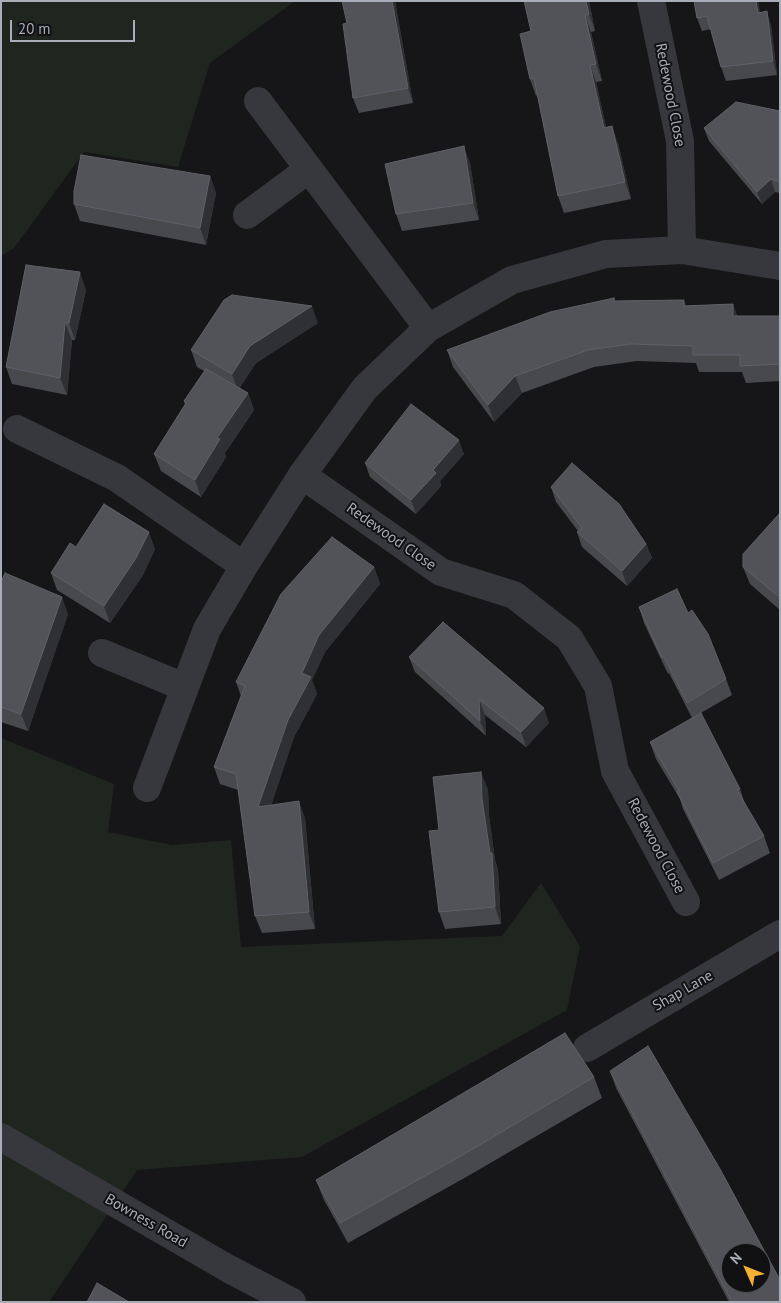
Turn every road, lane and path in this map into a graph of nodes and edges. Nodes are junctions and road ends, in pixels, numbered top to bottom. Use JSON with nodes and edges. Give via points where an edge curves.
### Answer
{"nodes":[{"id":1,"x":651,"y":1,"type":"edge"},
{"id":2,"x":258,"y":101,"type":"dead end"},
{"id":3,"x":308,"y":169,"type":"junction"},
{"id":4,"x":247,"y":215,"type":"dead end"},
{"id":5,"x":682,"y":250,"type":"junction"},
{"id":6,"x":780,"y":266,"type":"edge"},
{"id":7,"x":428,"y":328,"type":"junction"},
{"id":8,"x":17,"y":429,"type":"dead end"},
{"id":9,"x":302,"y":475,"type":"junction"},
{"id":10,"x":244,"y":566,"type":"junction"},
{"id":11,"x":102,"y":653,"type":"dead end"},
{"id":12,"x":184,"y":687,"type":"junction"},
{"id":13,"x":147,"y":788,"type":"dead end"},
{"id":14,"x":686,"y":902,"type":"dead end"},
{"id":15,"x":780,"y":934,"type":"edge"},
{"id":16,"x":587,"y":1048,"type":"dead end"},
{"id":17,"x":1,"y":1137,"type":"edge"},
{"id":18,"x":292,"y":1302,"type":"edge"}],
"edges":[{"from":1,"to":5,"type":"street","name":"Redewood Close","via":[[680,141]]},
{"from":2,"to":3,"type":"street"},
{"from":3,"to":4,"type":"street"},
{"from":3,"to":7,"type":"street"},
{"from":5,"to":6,"type":"street"},
{"from":5,"to":7,"type":"street","via":[[606,254],[512,280]]},
{"from":7,"to":9,"type":"street","via":[[365,388]]},
{"from":8,"to":10,"type":"street","via":[[117,478]]},
{"from":9,"to":10,"type":"street"},
{"from":9,"to":14,"type":"street","name":"Redewood Close","via":[[441,572],[514,595],[569,638],[598,686],[616,772]]},
{"from":10,"to":12,"type":"street","via":[[207,629]]},
{"from":11,"to":12,"type":"street"},
{"from":12,"to":13,"type":"street"},
{"from":15,"to":16,"type":"street","name":"Shap Lane"},
{"from":17,"to":18,"type":"street","name":"Bowness Road"}]}
